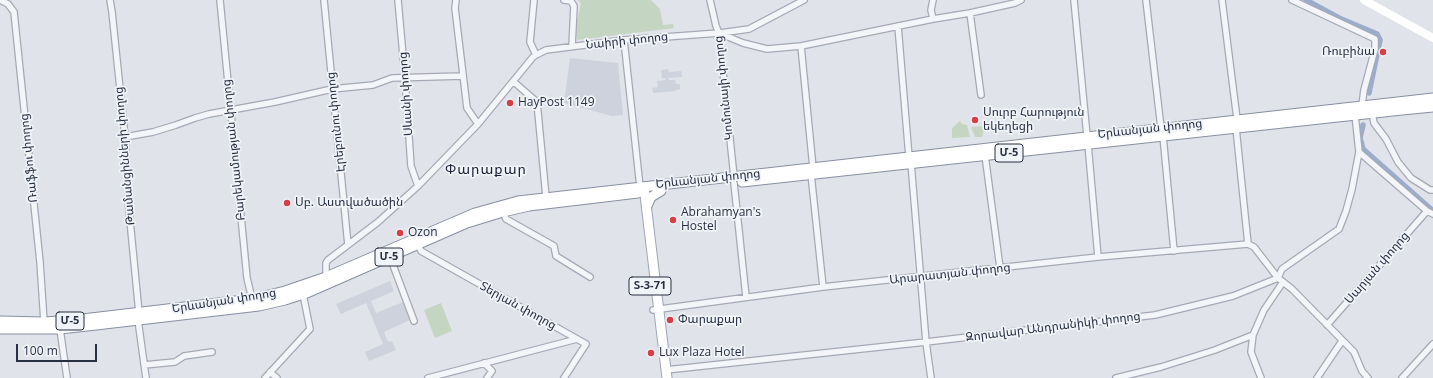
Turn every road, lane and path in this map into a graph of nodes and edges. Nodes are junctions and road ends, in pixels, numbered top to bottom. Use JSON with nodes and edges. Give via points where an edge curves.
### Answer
{"nodes":[{"id":1,"x":0,"y":0,"type":"edge"},
{"id":2,"x":110,"y":0,"type":"edge"},
{"id":3,"x":220,"y":0,"type":"edge"},
{"id":4,"x":324,"y":0,"type":"edge"},
{"id":5,"x":398,"y":0,"type":"edge"},
{"id":6,"x":456,"y":0,"type":"edge"},
{"id":7,"x":534,"y":0,"type":"edge"},
{"id":8,"x":564,"y":0,"type":"edge"},
{"id":9,"x":710,"y":0,"type":"edge"},
{"id":10,"x":804,"y":0,"type":"edge"},
{"id":11,"x":933,"y":0,"type":"edge"},
{"id":12,"x":1021,"y":0,"type":"edge"},
{"id":13,"x":1074,"y":0,"type":"edge"},
{"id":14,"x":1146,"y":0,"type":"edge"},
{"id":15,"x":1222,"y":0,"type":"edge"},
{"id":16,"x":1292,"y":0,"type":"edge"},
{"id":17,"x":1364,"y":0,"type":"edge"},
{"id":18,"x":796,"y":2,"type":"edge"},
{"id":19,"x":970,"y":14,"type":"junction"},
{"id":20,"x":933,"y":19,"type":"junction"},
{"id":21,"x":898,"y":26,"type":"junction"},
{"id":22,"x":719,"y":33,"type":"junction"},
{"id":23,"x":1433,"y":38,"type":"edge"},
{"id":24,"x":624,"y":40,"type":"junction"},
{"id":25,"x":572,"y":46,"type":"junction"},
{"id":26,"x":801,"y":46,"type":"junction"},
{"id":27,"x":536,"y":55,"type":"junction"},
{"id":28,"x":463,"y":76,"type":"junction"},
{"id":29,"x":405,"y":78,"type":"junction"},
{"id":30,"x":514,"y":82,"type":"junction"},
{"id":31,"x":332,"y":89,"type":"junction"},
{"id":32,"x":981,"y":95,"type":"dead end"},
{"id":33,"x":1433,"y":98,"type":"edge"},
{"id":34,"x":1362,"y":105,"type":"junction"},
{"id":35,"x":1402,"y":105,"type":"junction"},
{"id":36,"x":1433,"y":107,"type":"edge"},
{"id":37,"x":230,"y":110,"type":"junction"},
{"id":38,"x":1372,"y":113,"type":"junction"},
{"id":39,"x":1355,"y":115,"type":"junction"},
{"id":40,"x":478,"y":124,"type":"junction"},
{"id":41,"x":1237,"y":124,"type":"junction"},
{"id":42,"x":1162,"y":132,"type":"junction"},
{"id":43,"x":125,"y":137,"type":"junction"},
{"id":44,"x":1088,"y":140,"type":"junction"},
{"id":45,"x":1359,"y":152,"type":"junction"},
{"id":46,"x":985,"y":155,"type":"junction"},
{"id":47,"x":910,"y":160,"type":"junction"},
{"id":48,"x":812,"y":171,"type":"junction"},
{"id":49,"x":734,"y":180,"type":"junction"},
{"id":50,"x":418,"y":186,"type":"junction"},
{"id":51,"x":642,"y":188,"type":"junction"},
{"id":52,"x":1433,"y":190,"type":"edge"},
{"id":53,"x":661,"y":191,"type":"junction"},
{"id":54,"x":546,"y":197,"type":"junction"},
{"id":55,"x":646,"y":206,"type":"junction"},
{"id":56,"x":1427,"y":211,"type":"junction"},
{"id":57,"x":503,"y":212,"type":"junction"},
{"id":58,"x":1433,"y":214,"type":"edge"},
{"id":59,"x":1248,"y":244,"type":"junction"},
{"id":60,"x":348,"y":245,"type":"junction"},
{"id":61,"x":418,"y":245,"type":"junction"},
{"id":62,"x":1174,"y":252,"type":"junction"},
{"id":63,"x":390,"y":257,"type":"junction"},
{"id":64,"x":1098,"y":257,"type":"junction"},
{"id":65,"x":1000,"y":268,"type":"junction"},
{"id":66,"x":326,"y":276,"type":"junction"},
{"id":67,"x":590,"y":277,"type":"dead end"},
{"id":68,"x":920,"y":277,"type":"junction"},
{"id":69,"x":1280,"y":280,"type":"junction"},
{"id":70,"x":823,"y":287,"type":"junction"},
{"id":71,"x":303,"y":294,"type":"junction"},
{"id":72,"x":746,"y":297,"type":"junction"},
{"id":73,"x":252,"y":299,"type":"junction"},
{"id":74,"x":656,"y":309,"type":"junction"},
{"id":75,"x":139,"y":317,"type":"junction"},
{"id":76,"x":0,"y":321,"type":"edge"},
{"id":77,"x":44,"y":322,"type":"junction"},
{"id":78,"x":414,"y":322,"type":"dead end"},
{"id":79,"x":1327,"y":325,"type":"junction"},
{"id":80,"x":0,"y":329,"type":"edge"},
{"id":81,"x":60,"y":329,"type":"junction"},
{"id":82,"x":1253,"y":335,"type":"junction"},
{"id":83,"x":577,"y":339,"type":"junction"},
{"id":84,"x":1342,"y":341,"type":"junction"},
{"id":85,"x":926,"y":342,"type":"junction"},
{"id":86,"x":1433,"y":344,"type":"edge"},
{"id":87,"x":212,"y":352,"type":"dead end"},
{"id":88,"x":144,"y":364,"type":"junction"},
{"id":89,"x":484,"y":364,"type":"junction"},
{"id":90,"x":270,"y":372,"type":"junction"},
{"id":91,"x":666,"y":374,"type":"edge"},
{"id":92,"x":67,"y":378,"type":"edge"},
{"id":93,"x":146,"y":378,"type":"edge"},
{"id":94,"x":265,"y":378,"type":"edge"},
{"id":95,"x":277,"y":378,"type":"edge"},
{"id":96,"x":428,"y":378,"type":"edge"},
{"id":97,"x":487,"y":378,"type":"edge"},
{"id":98,"x":564,"y":378,"type":"edge"},
{"id":99,"x":660,"y":378,"type":"edge"},
{"id":100,"x":931,"y":378,"type":"edge"},
{"id":101,"x":1116,"y":378,"type":"edge"},
{"id":102,"x":1261,"y":378,"type":"edge"},
{"id":103,"x":1317,"y":378,"type":"edge"},
{"id":104,"x":1368,"y":378,"type":"edge"},
{"id":105,"x":1402,"y":378,"type":"edge"}],
"edges":[{"from":1,"to":77,"type":"street","name":"Ռաֆֆու փողոց","via":[[8,4],[14,12]]},
{"from":2,"to":43,"type":"street","name":"Թամանցինների փողոց"},
{"from":3,"to":37,"type":"street","name":"Բարեկամության փողոց"},
{"from":4,"to":31,"type":"street","name":"Էրեբունու փողոց"},
{"from":5,"to":29,"type":"street","name":"Սևանի փողոց"},
{"from":6,"to":28,"type":"street"},
{"from":7,"to":27,"type":"street","via":[[530,42]]},
{"from":8,"to":25,"type":"street","via":[[574,6]]},
{"from":9,"to":22,"type":"street","name":"Կոմունայի փողոց"},
{"from":10,"to":18,"type":"street"},
{"from":11,"to":20,"type":"street"},
{"from":12,"to":19,"type":"street","name":"Նաիրի փողոց"},
{"from":13,"to":44,"type":"street"},
{"from":14,"to":42,"type":"street"},
{"from":15,"to":41,"type":"street"},
{"from":16,"to":34,"type":"street","via":[[1375,39],[1376,49]]},
{"from":17,"to":23,"type":"main road"},
{"from":18,"to":22,"type":"street","via":[[749,29]]},
{"from":19,"to":20,"type":"street","name":"Նաիրի փողոց"},
{"from":19,"to":32,"type":"street"},
{"from":20,"to":21,"type":"street","name":"Նաիրի փողոց"},
{"from":21,"to":26,"type":"street","name":"Նաիրի փողոց"},
{"from":21,"to":47,"type":"street"},
{"from":22,"to":24,"type":"street","name":"Նաիրի փողոց"},
{"from":22,"to":26,"type":"street","name":"Նաիրի փողոց","via":[[743,44],[766,49]]},
{"from":22,"to":49,"type":"street","name":"Կոմունայի փողոց"},
{"from":24,"to":25,"type":"street","name":"Նաիրի փողոց"},
{"from":24,"to":51,"type":"street"},
{"from":25,"to":27,"type":"street","name":"Նաիրի փողոց","via":[[546,50]]},
{"from":26,"to":48,"type":"street"},
{"from":27,"to":30,"type":"street"},
{"from":28,"to":29,"type":"street"},
{"from":28,"to":40,"type":"street","via":[[467,108]]},
{"from":29,"to":31,"type":"street","via":[[392,78],[373,85]]},
{"from":29,"to":50,"type":"street","name":"Սևանի փողոց","via":[[410,166]]},
{"from":30,"to":40,"type":"street"},
{"from":30,"to":54,"type":"street","via":[[537,102]]},
{"from":31,"to":37,"type":"street"},
{"from":31,"to":60,"type":"street","name":"Էրեբունու փողոց"},
{"from":33,"to":35,"type":"main road","name":"Երևանյան փողոց","number":"Մ-5"},
{"from":34,"to":35,"type":"main road","name":"Երևանյան փողոց","number":"Մ-5"},
{"from":34,"to":41,"type":"main road","name":"Երևանյան փողոց","number":"Մ-5"},
{"from":35,"to":36,"type":"main road","name":"Երևանյան փողոց","number":"Մ-5"},
{"from":35,"to":38,"type":"main road","name":"Երևանյան փողոց","number":"Մ-5"},
{"from":37,"to":43,"type":"street","via":[[194,118],[153,132]]},
{"from":37,"to":73,"type":"street","name":"Բարեկամության փողոց","via":[[247,278]]},
{"from":38,"to":39,"type":"main road","name":"Երևանյան փողոց","number":"Մ-5"},
{"from":38,"to":52,"type":"street","via":[[1374,123],[1398,162],[1411,178]]},
{"from":39,"to":41,"type":"main road","name":"Երևանյան փողոց","number":"Մ-5"},
{"from":39,"to":45,"type":"street","name":"Զորավար Անդրանիկի փողոց"},
{"from":40,"to":50,"type":"street"},
{"from":41,"to":42,"type":"main road","name":"Երևանյան փողոց","number":"Մ-5"},
{"from":41,"to":59,"type":"street"},
{"from":42,"to":44,"type":"main road","name":"Երևանյան փողոց","number":"Մ-5"},
{"from":42,"to":62,"type":"street"},
{"from":43,"to":75,"type":"street","name":"Թամանցինների փողոց"},
{"from":44,"to":46,"type":"main road","name":"Երևանյան փողոց","number":"Մ-5"},
{"from":44,"to":47,"type":"main road","name":"Երևանյան փողոց","number":"Մ-5"},
{"from":44,"to":64,"type":"street"},
{"from":45,"to":56,"type":"street"},
{"from":45,"to":69,"type":"street","name":"Զորավար Անդրանիկի փողոց","via":[[1350,196],[1339,229],[1282,269]]},
{"from":46,"to":47,"type":"main road","name":"Երևանյան փողոց","number":"Մ-5"},
{"from":46,"to":65,"type":"street"},
{"from":47,"to":48,"type":"main road","name":"Երևանյան փողոց","number":"Մ-5"},
{"from":47,"to":68,"type":"street"},
{"from":48,"to":49,"type":"main road","name":"Երևանյան փողոց","number":"Մ-5"},
{"from":48,"to":70,"type":"street"},
{"from":49,"to":51,"type":"main road","name":"Երևանյան փողոց","number":"Մ-5"},
{"from":49,"to":53,"type":"main road","name":"Երևանյան փողոց","number":"Մ-5"},
{"from":49,"to":72,"type":"street","name":"Կոմունայի փողոց"},
{"from":50,"to":60,"type":"street"},
{"from":51,"to":53,"type":"main road","name":"Երևանյան փողոց","number":"Մ-5"},
{"from":51,"to":54,"type":"main road","name":"Երևանյան փողոց","number":"Մ-5"},
{"from":51,"to":55,"type":"main road","number":"Տ-3-71"},
{"from":51,"to":57,"type":"main road","name":"Երևանյան փողոց","number":"Մ-5"},
{"from":51,"to":74,"type":"main road","number":"Տ-3-71"},
{"from":53,"to":55,"type":"main road","via":[[651,197]]},
{"from":54,"to":66,"type":"main road","name":"Երևանյան փողոց","number":"Մ-5","via":[[518,201],[475,213]]},
{"from":55,"to":74,"type":"main road","number":"Տ-3-71"},
{"from":56,"to":58,"type":"street"},
{"from":56,"to":79,"type":"street","name":"Սարյան փողոց"},
{"from":57,"to":61,"type":"main road","name":"Երևանյան փողոց","number":"Մ-5","via":[[467,223]]},
{"from":57,"to":67,"type":"street","via":[[506,219],[554,246],[556,256]]},
{"from":59,"to":62,"type":"street","name":"Արարատյան փողոց"},
{"from":59,"to":69,"type":"street","via":[[1254,247]]},
{"from":60,"to":66,"type":"street","via":[[327,261]]},
{"from":61,"to":63,"type":"main road","name":"Երևանյան փողոց","number":"Մ-5"},
{"from":61,"to":83,"type":"street","name":"Տերյան փողոց","via":[[422,251]]},
{"from":62,"to":64,"type":"street","name":"Արարատյան փողոց"},
{"from":63,"to":71,"type":"main road","name":"Երևանյան փողոց","number":"Մ-5"},
{"from":63,"to":78,"type":"street"},
{"from":64,"to":65,"type":"street","name":"Արարատյան փողոց"},
{"from":65,"to":68,"type":"street","name":"Արարատյան փողոց"},
{"from":66,"to":73,"type":"main road","name":"Երևանյան փողոց","number":"Մ-5","via":[[285,291]]},
{"from":68,"to":70,"type":"street","name":"Արարատյան փողոց"},
{"from":68,"to":85,"type":"street"},
{"from":69,"to":79,"type":"street"},
{"from":69,"to":82,"type":"street"},
{"from":69,"to":85,"type":"street","name":"Զորավար Անդրանիկի փողոց","via":[[1234,296],[1155,315]]},
{"from":70,"to":72,"type":"street","name":"Արարատյան փողոց"},
{"from":71,"to":75,"type":"main road","name":"Երևանյան փողոց","number":"Մ-5","via":[[259,306]]},
{"from":71,"to":90,"type":"street","via":[[310,329]]},
{"from":72,"to":74,"type":"street","name":"Արարատյան փողոց"},
{"from":73,"to":75,"type":"main road","name":"Երևանյան փողոց","number":"Մ-5"},
{"from":74,"to":91,"type":"main road","number":"Տ-3-71"},
{"from":74,"to":99,"type":"main road","number":"Տ-3-71"},
{"from":75,"to":77,"type":"main road","name":"Երևանյան փողոց","number":"Մ-5"},
{"from":75,"to":81,"type":"main road","name":"Երևանյան փողոց","number":"Մ-5"},
{"from":75,"to":88,"type":"street","name":"Թամանցինների փողոց"},
{"from":76,"to":77,"type":"main road","name":"Երևանյան փողոց","number":"Մ-5"},
{"from":79,"to":84,"type":"street"},
{"from":80,"to":81,"type":"main road","name":"Երևանյան փողոց","number":"Մ-5"},
{"from":81,"to":92,"type":"street"},
{"from":82,"to":101,"type":"street","via":[[1161,367]]},
{"from":82,"to":102,"type":"street","via":[[1251,352]]},
{"from":83,"to":89,"type":"street"},
{"from":83,"to":98,"type":"street","via":[[586,344]]},
{"from":84,"to":103,"type":"street"},
{"from":84,"to":104,"type":"street","via":[[1354,352]]},
{"from":85,"to":91,"type":"street","name":"Զորավար Անդրանիկի փողոց"},
{"from":85,"to":100,"type":"street"},
{"from":86,"to":105,"type":"street"},
{"from":87,"to":88,"type":"street","via":[[184,356],[175,362]]},
{"from":88,"to":93,"type":"street","name":"Թամանցինների փողոց"},
{"from":89,"to":96,"type":"street"},
{"from":89,"to":97,"type":"street","via":[[492,370]]},
{"from":90,"to":94,"type":"street"},
{"from":90,"to":95,"type":"street"}]}
